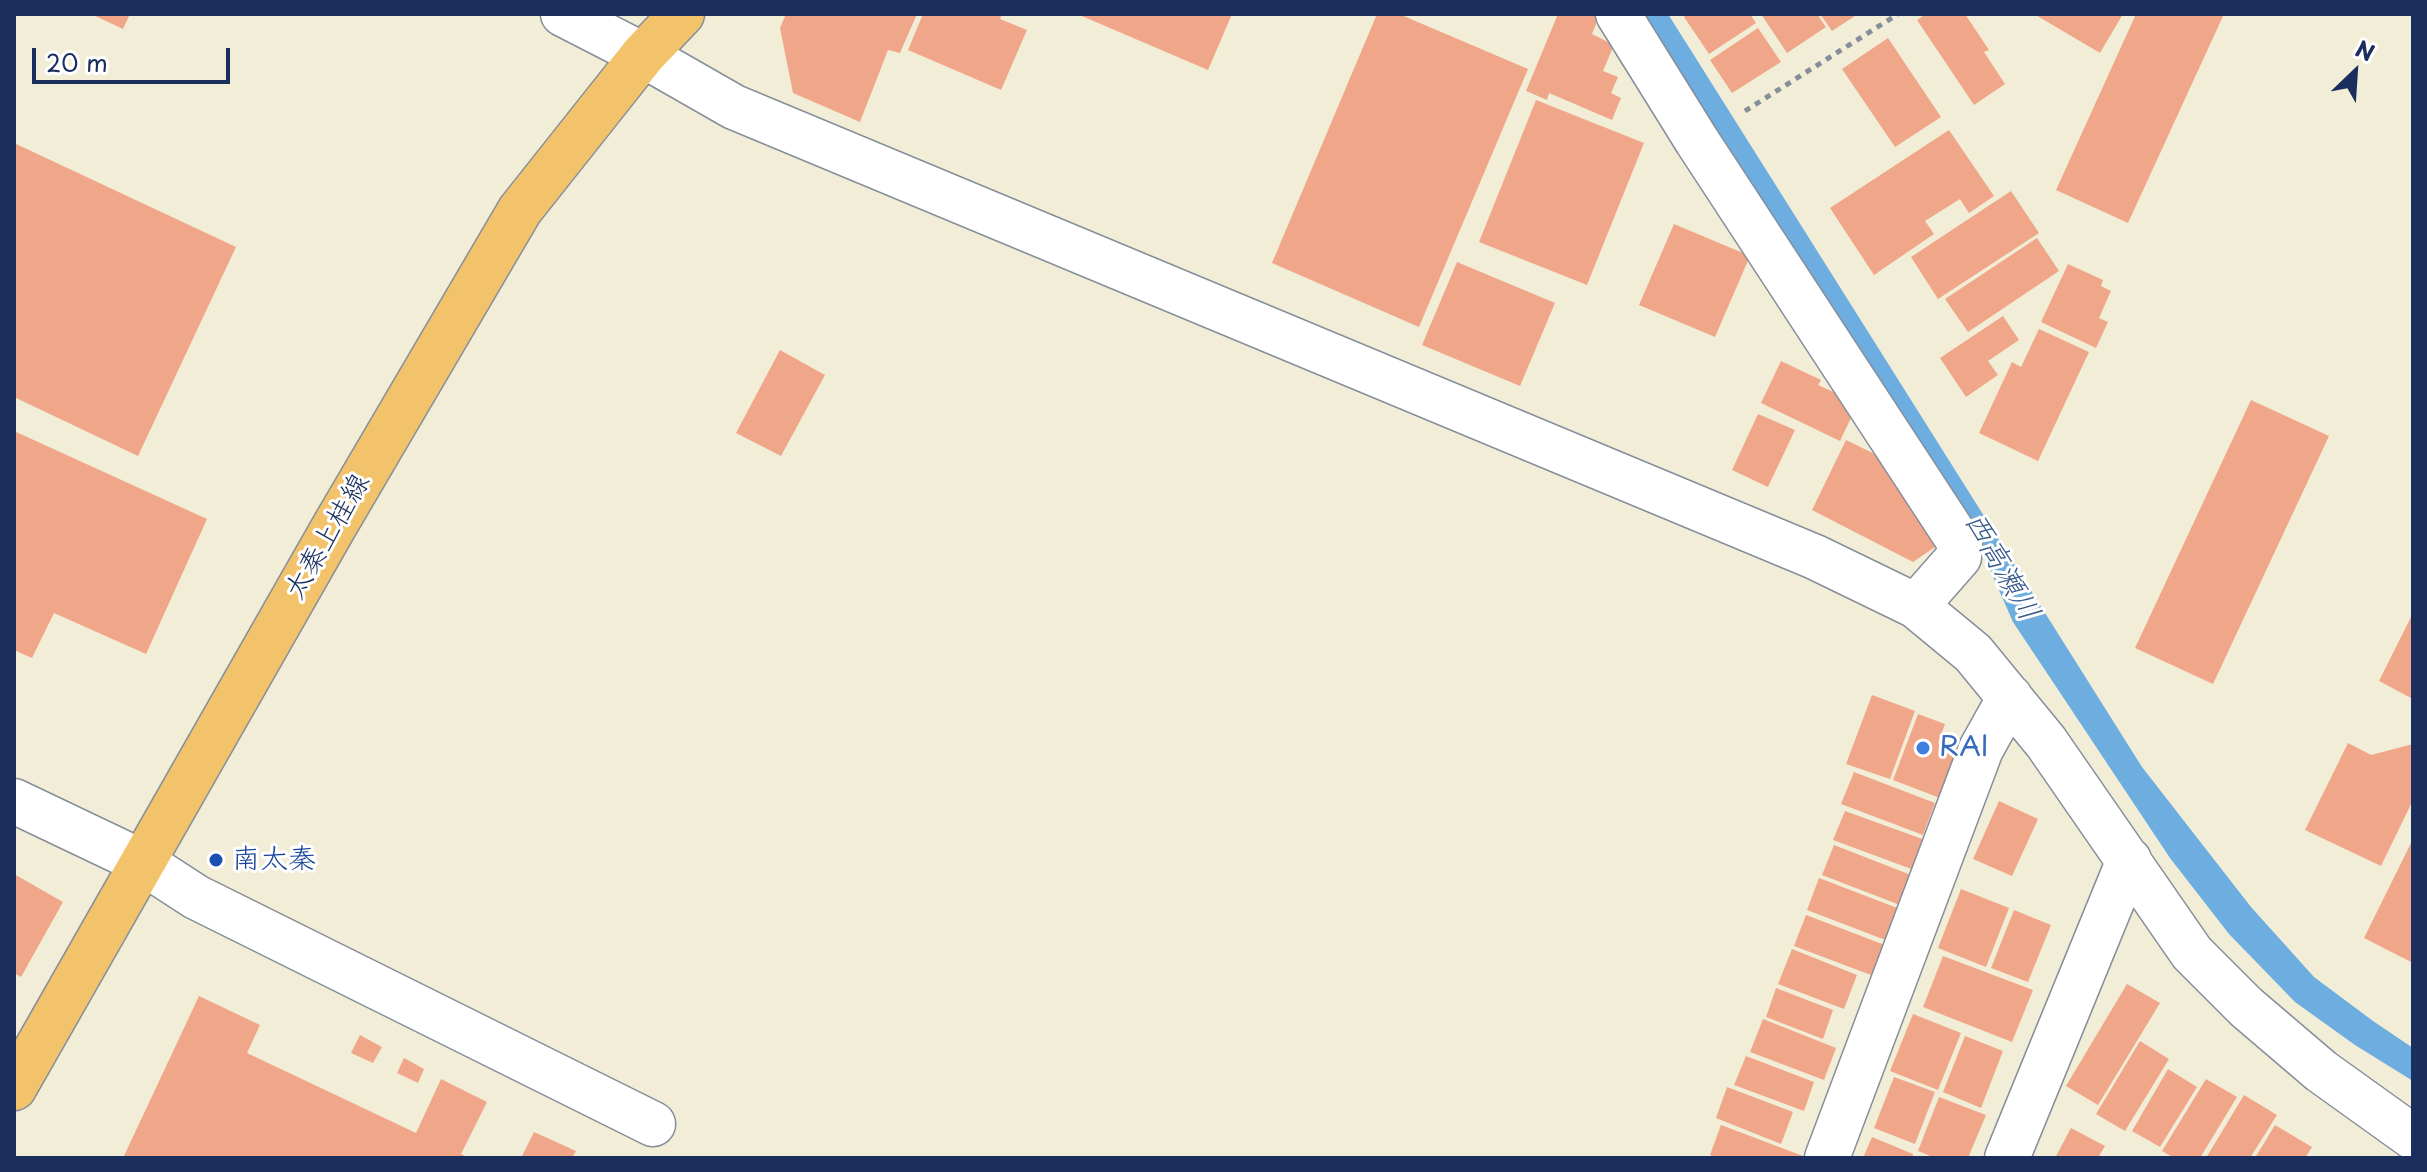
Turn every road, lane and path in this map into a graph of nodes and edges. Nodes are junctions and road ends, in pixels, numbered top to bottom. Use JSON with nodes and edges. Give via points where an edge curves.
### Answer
{"nodes":[{"id":1,"x":563,"y":14,"type":"edge"},
{"id":2,"x":682,"y":14,"type":"edge"},
{"id":3,"x":1618,"y":14,"type":"edge"},
{"id":4,"x":1898,"y":14,"type":"edge"},
{"id":5,"x":643,"y":55,"type":"junction"},
{"id":6,"x":1697,"y":141,"type":"junction"},
{"id":7,"x":1916,"y":606,"type":"junction"},
{"id":8,"x":2010,"y":697,"type":"junction"},
{"id":9,"x":14,"y":801,"type":"edge"},
{"id":10,"x":2129,"y":860,"type":"junction"},
{"id":11,"x":142,"y":862,"type":"junction"},
{"id":12,"x":14,"y":1088,"type":"edge"},
{"id":13,"x":653,"y":1124,"type":"dead end"},
{"id":14,"x":2413,"y":1137,"type":"edge"},
{"id":15,"x":1827,"y":1158,"type":"edge"},
{"id":16,"x":2007,"y":1158,"type":"edge"}],
"edges":[{"from":1,"to":5,"type":"street"},
{"from":2,"to":5,"type":"main road","name":"太秦上桂線"},
{"from":3,"to":6,"type":"street"},
{"from":4,"to":6,"type":"path"},
{"from":5,"to":7,"type":"street","via":[[734,107],[1815,557]]},
{"from":5,"to":11,"type":"main road","name":"太秦上桂線","via":[[520,210]]},
{"from":6,"to":7,"type":"street","via":[[1960,543],[1959,557]]},
{"from":7,"to":8,"type":"street","via":[[1973,653]]},
{"from":8,"to":10,"type":"street"},
{"from":8,"to":15,"type":"street","via":[[1981,749]]},
{"from":9,"to":11,"type":"street"},
{"from":10,"to":14,"type":"street","via":[[2192,953],[2246,1007],[2321,1071]]},
{"from":10,"to":16,"type":"street"},
{"from":11,"to":12,"type":"main road","name":"太秦上桂線"},
{"from":11,"to":13,"type":"street","via":[[196,897]]}]}
